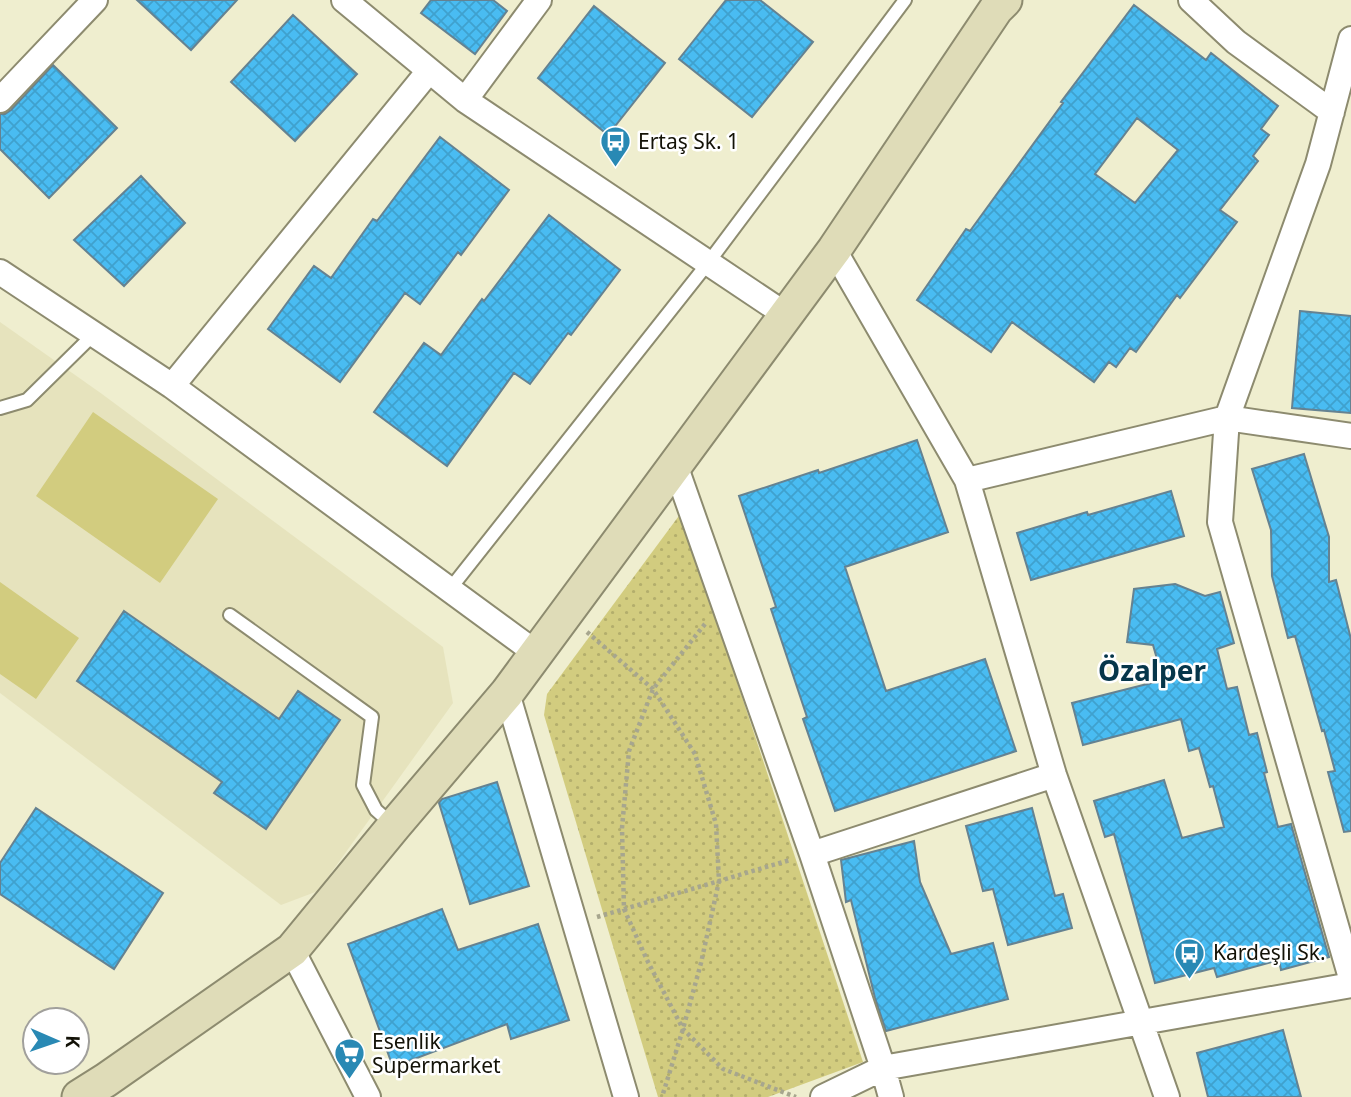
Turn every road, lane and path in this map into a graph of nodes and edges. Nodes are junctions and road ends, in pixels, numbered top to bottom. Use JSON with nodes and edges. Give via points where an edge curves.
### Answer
{"nodes":[{"id":1,"x":95,"y":0,"type":"edge"},
{"id":2,"x":344,"y":0,"type":"edge"},
{"id":3,"x":539,"y":0,"type":"edge"},
{"id":4,"x":905,"y":0,"type":"edge"},
{"id":5,"x":1005,"y":0,"type":"edge"},
{"id":6,"x":1191,"y":0,"type":"edge"},
{"id":7,"x":1351,"y":39,"type":"edge"},
{"id":8,"x":429,"y":71,"type":"junction"},
{"id":9,"x":0,"y":100,"type":"edge"},
{"id":10,"x":465,"y":100,"type":"junction"},
{"id":11,"x":1332,"y":112,"type":"junction"},
{"id":12,"x":834,"y":250,"type":"junction"},
{"id":13,"x":708,"y":263,"type":"junction"},
{"id":14,"x":0,"y":272,"type":"edge"},
{"id":15,"x":786,"y":314,"type":"junction"},
{"id":16,"x":94,"y":334,"type":"junction"},
{"id":17,"x":172,"y":386,"type":"junction"},
{"id":18,"x":0,"y":408,"type":"edge"},
{"id":19,"x":1227,"y":418,"type":"junction"},
{"id":20,"x":1351,"y":436,"type":"edge"},
{"id":21,"x":675,"y":465,"type":"junction"},
{"id":22,"x":967,"y":480,"type":"junction"},
{"id":23,"x":450,"y":589,"type":"junction"},
{"id":24,"x":723,"y":602,"type":"junction"},
{"id":25,"x":565,"y":614,"type":"junction"},
{"id":26,"x":230,"y":615,"type":"dead end"},
{"id":27,"x":536,"y":653,"type":"junction"},
{"id":28,"x":653,"y":689,"type":"junction"},
{"id":29,"x":507,"y":693,"type":"junction"},
{"id":30,"x":1054,"y":775,"type":"junction"},
{"id":31,"x":394,"y":826,"type":"junction"},
{"id":32,"x":812,"y":854,"type":"junction"},
{"id":33,"x":719,"y":881,"type":"junction"},
{"id":34,"x":624,"y":909,"type":"junction"},
{"id":35,"x":576,"y":923,"type":"junction"},
{"id":36,"x":292,"y":950,"type":"junction"},
{"id":37,"x":1351,"y":978,"type":"edge"},
{"id":38,"x":1351,"y":985,"type":"edge"},
{"id":39,"x":1141,"y":1022,"type":"junction"},
{"id":40,"x":683,"y":1029,"type":"junction"},
{"id":41,"x":883,"y":1068,"type":"junction"},
{"id":42,"x":79,"y":1097,"type":"edge"},
{"id":43,"x":368,"y":1097,"type":"edge"},
{"id":44,"x":626,"y":1097,"type":"edge"},
{"id":45,"x":663,"y":1097,"type":"edge"},
{"id":46,"x":796,"y":1097,"type":"edge"},
{"id":47,"x":823,"y":1097,"type":"edge"},
{"id":48,"x":891,"y":1097,"type":"edge"},
{"id":49,"x":1167,"y":1097,"type":"edge"}],
"edges":[{"from":1,"to":9,"type":"street"},
{"from":2,"to":8,"type":"street"},
{"from":3,"to":10,"type":"street"},
{"from":4,"to":13,"type":"lane"},
{"from":5,"to":12,"type":"street"},
{"from":6,"to":11,"type":"street","via":[[1236,42]]},
{"from":7,"to":11,"type":"street"},
{"from":8,"to":10,"type":"street"},
{"from":8,"to":17,"type":"street"},
{"from":10,"to":13,"type":"street"},
{"from":11,"to":19,"type":"street","via":[[1318,164]]},
{"from":12,"to":15,"type":"street"},
{"from":12,"to":22,"type":"street"},
{"from":13,"to":15,"type":"street"},
{"from":13,"to":23,"type":"lane"},
{"from":14,"to":16,"type":"street"},
{"from":15,"to":21,"type":"street"},
{"from":16,"to":17,"type":"street"},
{"from":16,"to":18,"type":"lane","via":[[27,400]]},
{"from":17,"to":23,"type":"street"},
{"from":19,"to":20,"type":"street"},
{"from":19,"to":22,"type":"street"},
{"from":19,"to":37,"type":"street","via":[[1220,522]]},
{"from":21,"to":24,"type":"street"},
{"from":21,"to":25,"type":"street"},
{"from":22,"to":30,"type":"street"},
{"from":23,"to":27,"type":"street"},
{"from":24,"to":28,"type":"path"},
{"from":24,"to":32,"type":"street"},
{"from":25,"to":27,"type":"street"},
{"from":25,"to":28,"type":"path"},
{"from":26,"to":31,"type":"lane","via":[[372,717],[363,785],[376,810]]},
{"from":27,"to":29,"type":"street"},
{"from":28,"to":33,"type":"path","via":[[695,754],[716,824]]},
{"from":28,"to":34,"type":"path","via":[[629,751],[622,828]]},
{"from":29,"to":31,"type":"street"},
{"from":29,"to":35,"type":"street"},
{"from":30,"to":32,"type":"street"},
{"from":30,"to":39,"type":"street"},
{"from":31,"to":36,"type":"street"},
{"from":32,"to":33,"type":"path"},
{"from":32,"to":41,"type":"street"},
{"from":33,"to":34,"type":"path"},
{"from":33,"to":40,"type":"path"},
{"from":34,"to":35,"type":"path"},
{"from":34,"to":40,"type":"path"},
{"from":35,"to":44,"type":"street"},
{"from":36,"to":42,"type":"street"},
{"from":36,"to":43,"type":"street"},
{"from":38,"to":39,"type":"street"},
{"from":39,"to":41,"type":"street"},
{"from":39,"to":49,"type":"street"},
{"from":40,"to":45,"type":"path"},
{"from":40,"to":46,"type":"path","via":[[723,1069]]},
{"from":41,"to":47,"type":"street"},
{"from":41,"to":48,"type":"street"}]}
